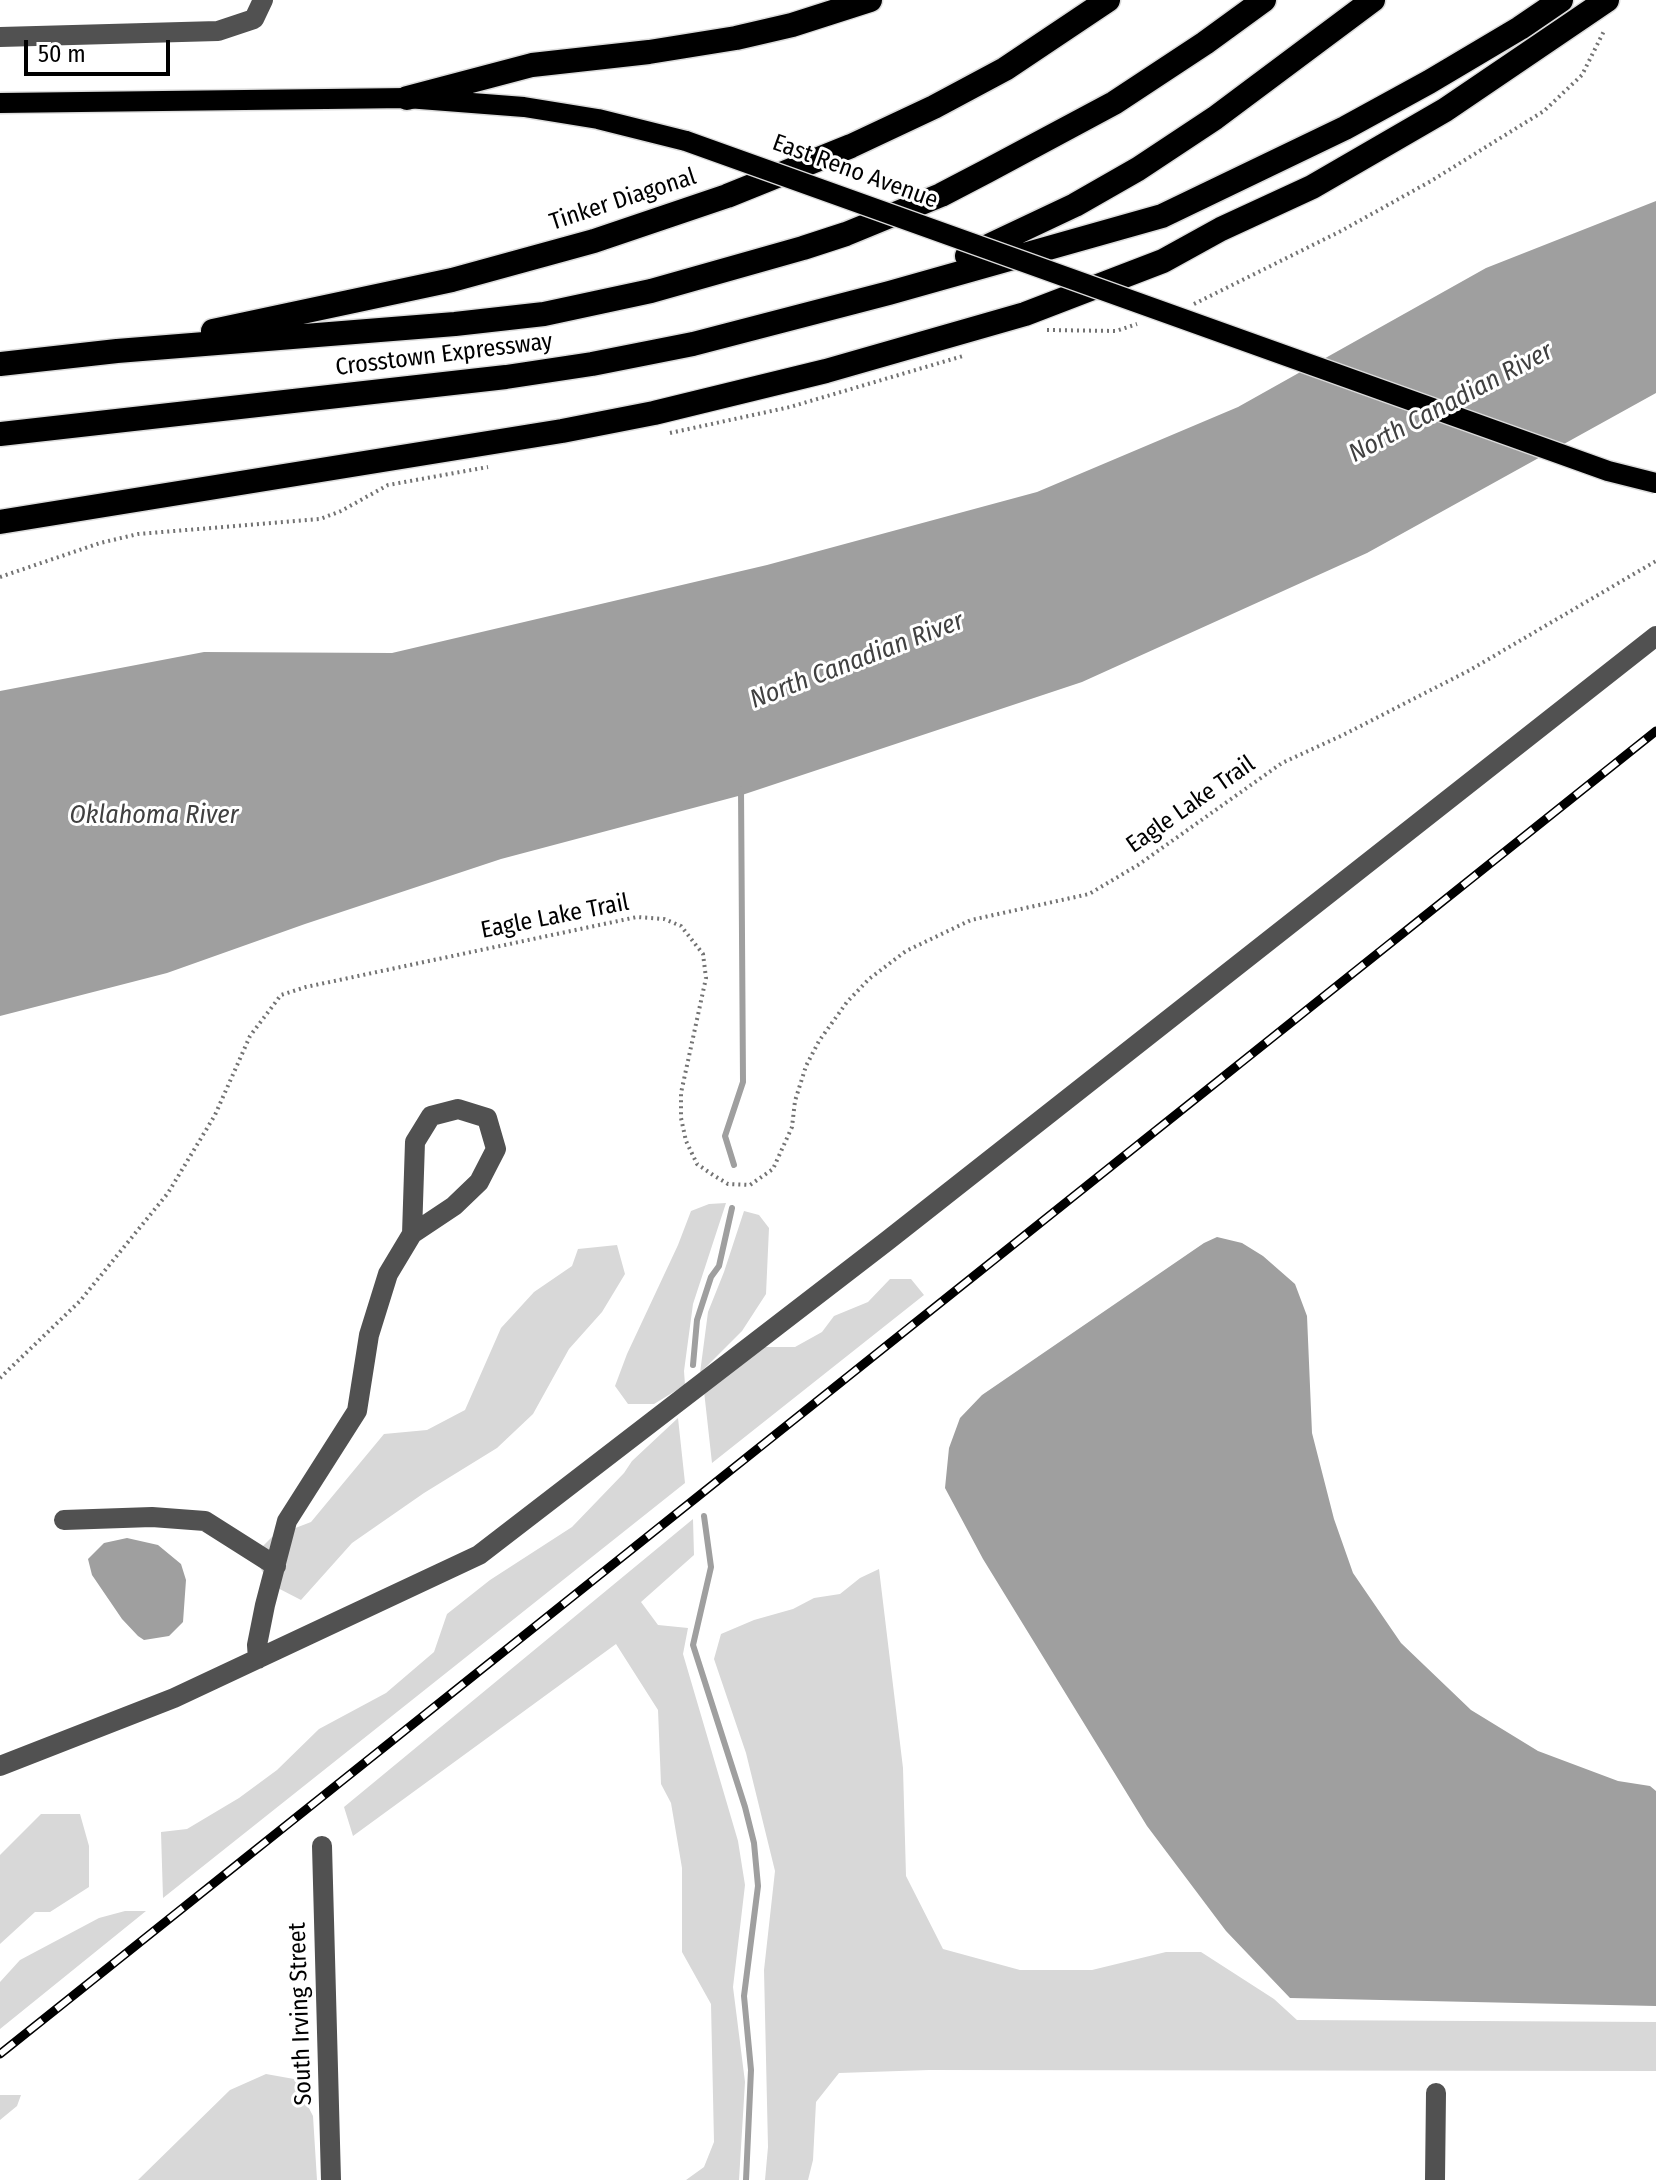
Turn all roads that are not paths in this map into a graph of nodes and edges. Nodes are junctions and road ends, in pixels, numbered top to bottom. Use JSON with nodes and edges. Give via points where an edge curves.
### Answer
{"nodes":[{"id":1,"x":263,"y":0,"type":"edge"},
{"id":2,"x":870,"y":0,"type":"edge"},
{"id":3,"x":1108,"y":0,"type":"edge"},
{"id":4,"x":1264,"y":0,"type":"edge"},
{"id":5,"x":1373,"y":0,"type":"edge"},
{"id":6,"x":1561,"y":0,"type":"edge"},
{"id":7,"x":1607,"y":0,"type":"edge"},
{"id":8,"x":4,"y":32,"type":"edge"},
{"id":9,"x":407,"y":98,"type":"junction"},
{"id":10,"x":0,"y":103,"type":"edge"},
{"id":11,"x":889,"y":293,"type":"junction"},
{"id":12,"x":117,"y":351,"type":"junction"},
{"id":13,"x":0,"y":364,"type":"edge"},
{"id":14,"x":0,"y":434,"type":"edge"},
{"id":15,"x":1656,"y":483,"type":"edge"},
{"id":16,"x":0,"y":522,"type":"edge"},
{"id":17,"x":1656,"y":636,"type":"edge"},
{"id":18,"x":412,"y":1234,"type":"junction"},
{"id":19,"x":64,"y":1520,"type":"dead end"},
{"id":20,"x":276,"y":1566,"type":"junction"},
{"id":21,"x":258,"y":1659,"type":"junction"},
{"id":22,"x":0,"y":1766,"type":"edge"},
{"id":23,"x":322,"y":1846,"type":"dead end"},
{"id":24,"x":1436,"y":2093,"type":"dead end"},
{"id":25,"x":331,"y":2180,"type":"edge"},
{"id":26,"x":1435,"y":2180,"type":"edge"}],
"edges":[{"from":1,"to":8,"type":"street","via":[[254,19],[218,31]]},
{"from":2,"to":9,"type":"highway","via":[[736,38],[532,65]]},
{"from":3,"to":12,"type":"highway","name":"Tinker Diagonal","via":[[1005,69],[934,107],[727,196],[594,241],[452,280]]},
{"from":4,"to":12,"type":"highway","via":[[1114,103],[941,195],[803,248],[651,291],[544,314]]},
{"from":5,"to":11,"type":"highway","via":[[1138,169],[1075,205]]},
{"from":6,"to":11,"type":"highway","via":[[1429,82],[1162,216]]},
{"from":7,"to":16,"type":"highway","via":[[1445,110],[1312,187],[1163,261],[1025,314],[751,391],[562,431]]},
{"from":9,"to":10,"type":"main road","name":"East Reno Avenue"},
{"from":9,"to":15,"type":"main road","name":"East Reno Avenue","bridge":true,"via":[[524,107],[686,141],[1582,462]]},
{"from":11,"to":14,"type":"highway","name":"Crosstown Expressway","via":[[693,344],[592,364]]},
{"from":12,"to":13,"type":"highway"},
{"from":17,"to":21,"type":"street","via":[[479,1555]]},
{"from":18,"to":18,"type":"street","via":[[479,1182],[496,1149],[487,1118],[458,1109],[431,1116],[415,1142]]},
{"from":18,"to":20,"type":"street","via":[[388,1274],[378,1304],[357,1411],[287,1521]]},
{"from":19,"to":20,"type":"street","via":[[205,1521]]},
{"from":20,"to":21,"type":"street"},
{"from":21,"to":22,"type":"street"},
{"from":23,"to":25,"type":"street","name":"South Irving Street"},
{"from":24,"to":26,"type":"street"}]}
